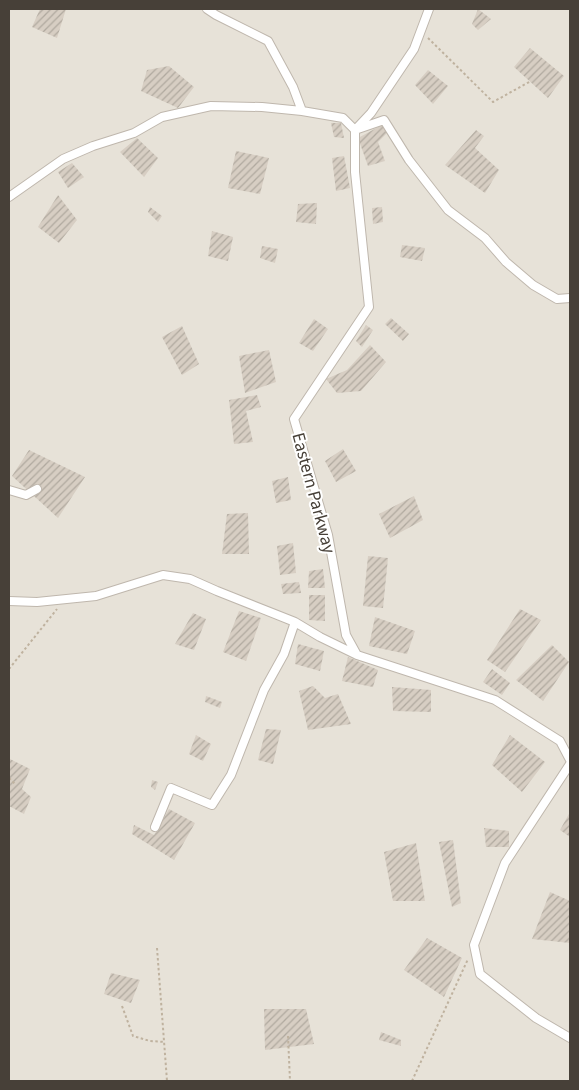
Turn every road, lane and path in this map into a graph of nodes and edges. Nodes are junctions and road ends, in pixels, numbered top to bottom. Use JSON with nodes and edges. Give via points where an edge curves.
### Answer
{"nodes":[{"id":1,"x":207,"y":9,"type":"edge"},
{"id":2,"x":429,"y":9,"type":"edge"},
{"id":3,"x":421,"y":31,"type":"junction"},
{"id":4,"x":531,"y":81,"type":"dead end"},
{"id":5,"x":302,"y":111,"type":"junction"},
{"id":6,"x":355,"y":130,"type":"junction"},
{"id":7,"x":9,"y":197,"type":"edge"},
{"id":8,"x":570,"y":298,"type":"edge"},
{"id":9,"x":37,"y":489,"type":"dead end"},
{"id":10,"x":9,"y":490,"type":"edge"},
{"id":11,"x":65,"y":600,"type":"junction"},
{"id":12,"x":9,"y":601,"type":"edge"},
{"id":13,"x":295,"y":622,"type":"junction"},
{"id":14,"x":357,"y":655,"type":"junction"},
{"id":15,"x":9,"y":669,"type":"edge"},
{"id":16,"x":570,"y":760,"type":"edge"},
{"id":17,"x":570,"y":764,"type":"edge"},
{"id":18,"x":9,"y":778,"type":"edge"},
{"id":19,"x":16,"y":785,"type":"dead end"},
{"id":20,"x":155,"y":827,"type":"dead end"},
{"id":21,"x":474,"y":945,"type":"junction"},
{"id":22,"x":157,"y":948,"type":"dead end"},
{"id":23,"x":122,"y":1006,"type":"dead end"},
{"id":24,"x":288,"y":1036,"type":"dead end"},
{"id":25,"x":570,"y":1038,"type":"edge"},
{"id":26,"x":165,"y":1042,"type":"junction"},
{"id":27,"x":167,"y":1081,"type":"edge"},
{"id":28,"x":290,"y":1081,"type":"edge"},
{"id":29,"x":412,"y":1081,"type":"edge"}],
"edges":[{"from":1,"to":5,"type":"street","via":[[268,41]]},
{"from":2,"to":3,"type":"street"},
{"from":3,"to":4,"type":"path","via":[[494,102]]},
{"from":3,"to":6,"type":"street","via":[[414,49],[371,113]]},
{"from":5,"to":6,"type":"street","via":[[343,118]]},
{"from":5,"to":7,"type":"street","via":[[211,106],[162,117],[134,133],[63,159]]},
{"from":6,"to":8,"type":"street","via":[[384,120],[448,210],[485,238],[533,285],[557,299]]},
{"from":6,"to":14,"type":"street","name":"Eastern Parkway","via":[[355,172],[369,308],[294,419],[328,535],[346,634]]},
{"from":9,"to":10,"type":"street","via":[[26,495]]},
{"from":11,"to":12,"type":"street"},
{"from":11,"to":13,"type":"street","via":[[96,596],[163,575],[190,579]]},
{"from":11,"to":15,"type":"path"},
{"from":13,"to":14,"type":"street"},
{"from":13,"to":20,"type":"street","via":[[231,775],[212,805],[171,788]]},
{"from":14,"to":16,"type":"street","via":[[495,700],[560,741]]},
{"from":17,"to":21,"type":"street","via":[[505,863]]},
{"from":18,"to":19,"type":"path"},
{"from":21,"to":25,"type":"street","via":[[480,974],[536,1018]]},
{"from":21,"to":29,"type":"path"},
{"from":22,"to":26,"type":"path"},
{"from":23,"to":26,"type":"path","via":[[133,1036]]},
{"from":24,"to":28,"type":"path"},
{"from":26,"to":27,"type":"path"}]}
